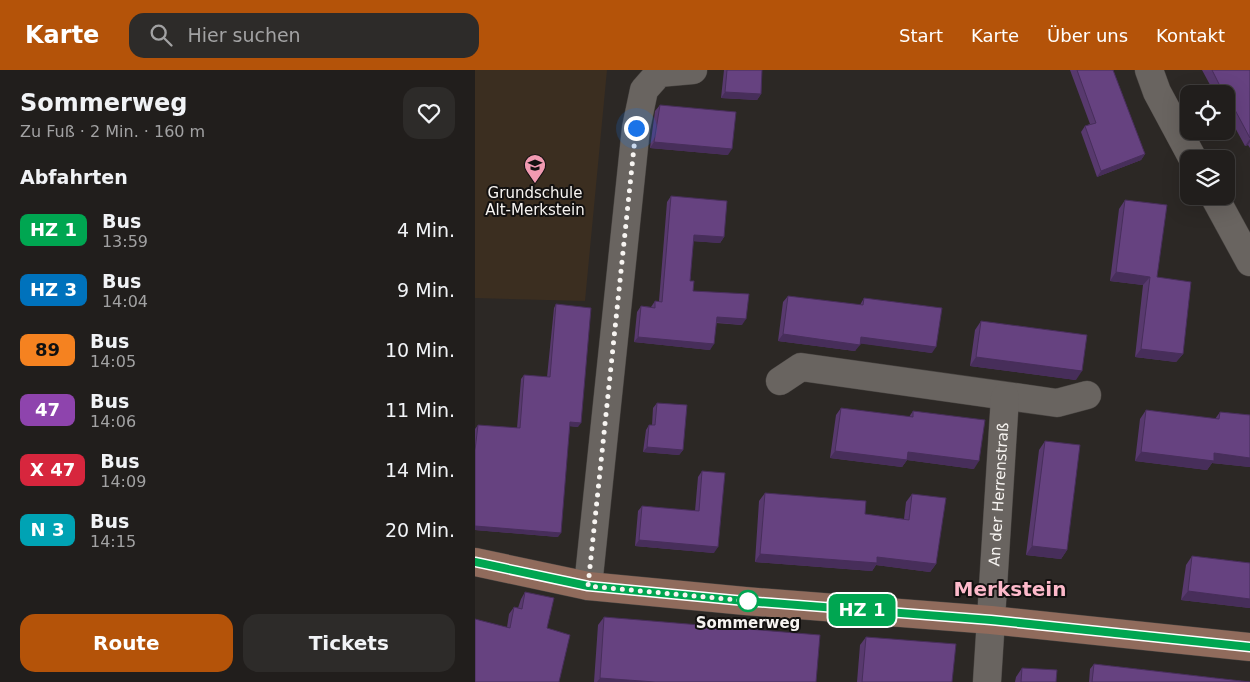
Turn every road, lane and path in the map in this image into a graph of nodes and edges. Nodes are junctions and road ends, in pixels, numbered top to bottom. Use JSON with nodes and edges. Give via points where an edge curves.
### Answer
{"nodes":[{"id":1,"x":693,"y":70,"type":"edge"},
{"id":2,"x":1149,"y":70,"type":"edge"},
{"id":3,"x":1188,"y":150,"type":"edge"},
{"id":4,"x":1219,"y":205,"type":"edge"},
{"id":5,"x":1250,"y":262,"type":"edge"},
{"id":6,"x":780,"y":381,"type":"dead end"},
{"id":7,"x":1087,"y":395,"type":"dead end"},
{"id":8,"x":1005,"y":397,"type":"junction"},
{"id":9,"x":475,"y":562,"type":"edge"},
{"id":10,"x":588,"y":586,"type":"junction"},
{"id":11,"x":991,"y":620,"type":"junction"},
{"id":12,"x":1250,"y":646,"type":"edge"},
{"id":13,"x":987,"y":682,"type":"edge"}],
"edges":[{"from":1,"to":10,"type":"street","via":[[659,73],[643,90],[636,128]]},
{"from":2,"to":3,"type":"street"},
{"from":4,"to":5,"type":"street"},
{"from":6,"to":8,"type":"street","via":[[801,367]]},
{"from":7,"to":8,"type":"street","via":[[1057,403]]},
{"from":8,"to":11,"type":"street","name":"An der Herrenstraß"},
{"from":9,"to":10,"type":"main road"},
{"from":10,"to":11,"type":"main road"},
{"from":11,"to":12,"type":"main road"},
{"from":11,"to":13,"type":"street","name":"An der Herrenstraß"}]}
